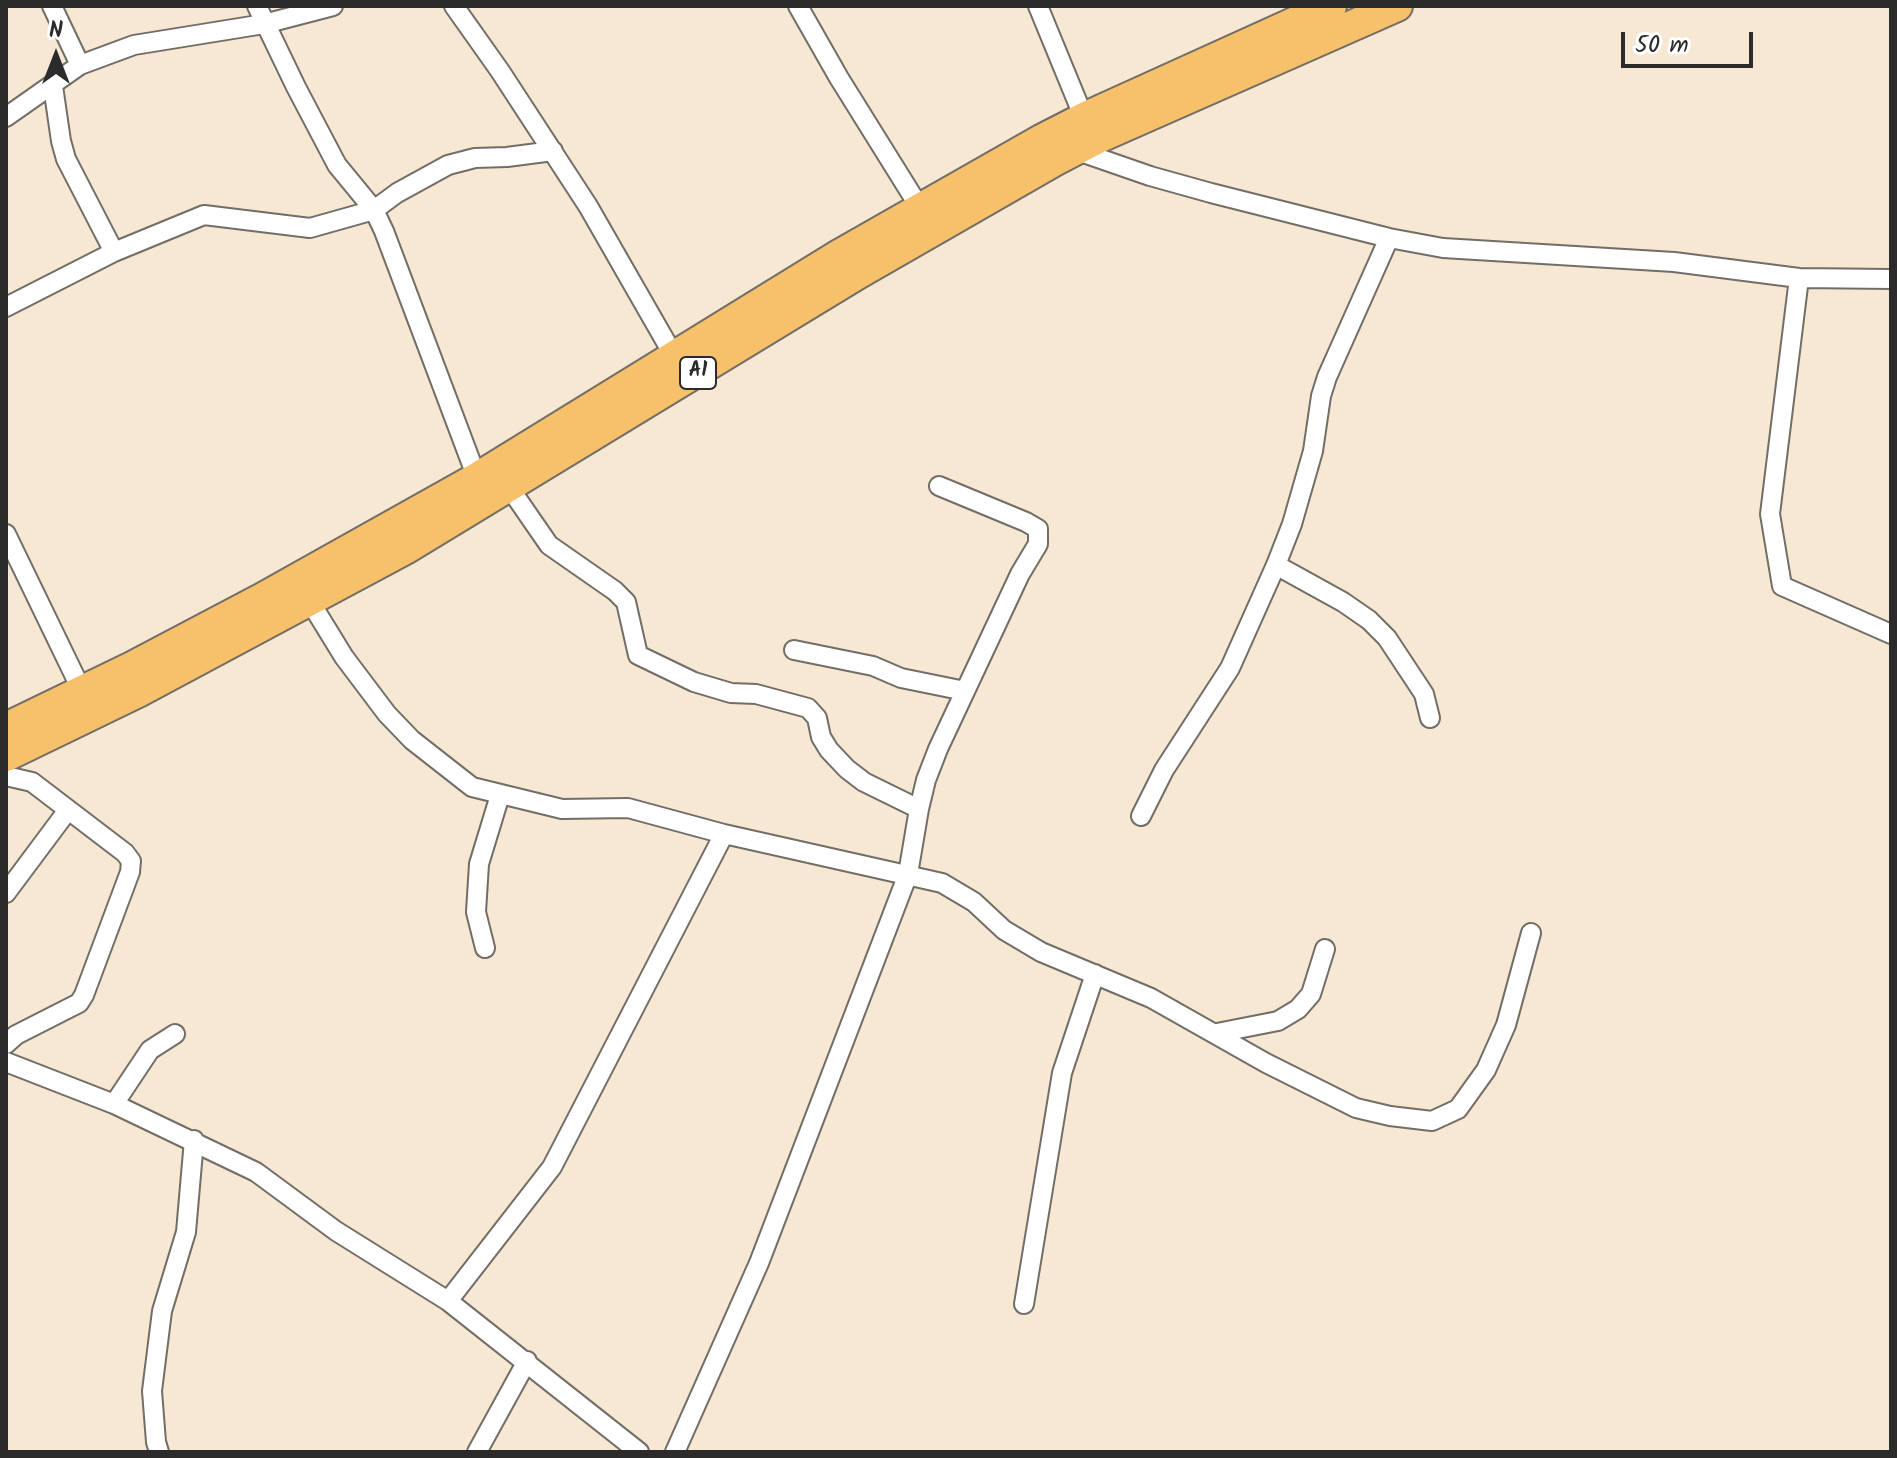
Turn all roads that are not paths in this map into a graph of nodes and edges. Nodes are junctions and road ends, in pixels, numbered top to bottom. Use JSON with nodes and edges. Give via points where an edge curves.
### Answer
{"nodes":[{"id":1,"x":52,"y":6,"type":"edge"},
{"id":2,"x":257,"y":6,"type":"edge"},
{"id":3,"x":333,"y":6,"type":"edge"},
{"id":4,"x":454,"y":6,"type":"edge"},
{"id":5,"x":798,"y":6,"type":"edge"},
{"id":6,"x":1038,"y":6,"type":"edge"},
{"id":7,"x":1331,"y":6,"type":"edge"},
{"id":8,"x":1397,"y":6,"type":"edge"},
{"id":9,"x":264,"y":24,"type":"junction"},
{"id":10,"x":80,"y":65,"type":"junction"},
{"id":11,"x":53,"y":86,"type":"junction"},
{"id":12,"x":6,"y":117,"type":"edge"},
{"id":13,"x":1084,"y":118,"type":"junction"},
{"id":14,"x":1075,"y":150,"type":"junction"},
{"id":15,"x":553,"y":151,"type":"junction"},
{"id":16,"x":920,"y":208,"type":"junction"},
{"id":17,"x":374,"y":210,"type":"junction"},
{"id":18,"x":1389,"y":238,"type":"junction"},
{"id":19,"x":114,"y":252,"type":"junction"},
{"id":20,"x":1799,"y":278,"type":"junction"},
{"id":21,"x":1891,"y":279,"type":"edge"},
{"id":22,"x":6,"y":307,"type":"edge"},
{"id":23,"x":681,"y":368,"type":"junction"},
{"id":24,"x":477,"y":478,"type":"junction"},
{"id":25,"x":939,"y":486,"type":"dead end"},
{"id":26,"x":509,"y":487,"type":"junction"},
{"id":27,"x":6,"y":534,"type":"edge"},
{"id":28,"x":1276,"y":565,"type":"junction"},
{"id":29,"x":309,"y":600,"type":"junction"},
{"id":30,"x":1891,"y":634,"type":"edge"},
{"id":31,"x":794,"y":650,"type":"dead end"},
{"id":32,"x":82,"y":691,"type":"junction"},
{"id":33,"x":965,"y":691,"type":"junction"},
{"id":34,"x":1430,"y":718,"type":"dead end"},
{"id":35,"x":11,"y":744,"type":"edge"},
{"id":36,"x":6,"y":776,"type":"edge"},
{"id":37,"x":32,"y":782,"type":"junction"},
{"id":38,"x":500,"y":795,"type":"junction"},
{"id":39,"x":919,"y":809,"type":"junction"},
{"id":40,"x":68,"y":810,"type":"junction"},
{"id":41,"x":1141,"y":816,"type":"dead end"},
{"id":42,"x":724,"y":834,"type":"junction"},
{"id":43,"x":908,"y":874,"type":"junction"},
{"id":44,"x":6,"y":893,"type":"edge"},
{"id":45,"x":1531,"y":933,"type":"dead end"},
{"id":46,"x":485,"y":948,"type":"dead end"},
{"id":47,"x":1325,"y":949,"type":"dead end"},
{"id":48,"x":1095,"y":974,"type":"junction"},
{"id":49,"x":1217,"y":1033,"type":"junction"},
{"id":50,"x":175,"y":1034,"type":"dead end"},
{"id":51,"x":6,"y":1044,"type":"edge"},
{"id":52,"x":6,"y":1062,"type":"edge"},
{"id":53,"x":114,"y":1104,"type":"junction"},
{"id":54,"x":194,"y":1140,"type":"junction"},
{"id":55,"x":448,"y":1301,"type":"junction"},
{"id":56,"x":1024,"y":1304,"type":"dead end"},
{"id":57,"x":527,"y":1361,"type":"junction"},
{"id":58,"x":159,"y":1452,"type":"edge"},
{"id":59,"x":477,"y":1452,"type":"edge"},
{"id":60,"x":639,"y":1452,"type":"edge"},
{"id":61,"x":675,"y":1452,"type":"edge"}],
"edges":[{"from":1,"to":10,"type":"street"},
{"from":2,"to":9,"type":"street"},
{"from":3,"to":9,"type":"street"},
{"from":4,"to":15,"type":"street"},
{"from":5,"to":16,"type":"street"},
{"from":6,"to":13,"type":"street"},
{"from":7,"to":13,"type":"highway","number":"A1"},
{"from":8,"to":14,"type":"highway","number":"A1"},
{"from":9,"to":10,"type":"street","via":[[164,38]]},
{"from":9,"to":17,"type":"street","via":[[337,165]]},
{"from":10,"to":11,"type":"street"},
{"from":11,"to":12,"type":"street"},
{"from":11,"to":19,"type":"street","via":[[66,159]]},
{"from":13,"to":16,"type":"highway","number":"A1"},
{"from":14,"to":18,"type":"street","via":[[1165,180]]},
{"from":14,"to":23,"type":"highway","number":"A1"},
{"from":15,"to":17,"type":"street","via":[[448,165]]},
{"from":15,"to":23,"type":"street"},
{"from":16,"to":23,"type":"highway","number":"A1"},
{"from":17,"to":19,"type":"street","via":[[310,228],[204,215]]},
{"from":17,"to":24,"type":"street"},
{"from":18,"to":20,"type":"street","via":[[1443,248],[1674,262]]},
{"from":18,"to":28,"type":"street","via":[[1327,377],[1313,451]]},
{"from":19,"to":22,"type":"street"},
{"from":20,"to":21,"type":"street"},
{"from":20,"to":30,"type":"street","via":[[1770,514],[1782,586]]},
{"from":23,"to":24,"type":"highway","number":"A1"},
{"from":23,"to":26,"type":"highway","number":"A1"},
{"from":24,"to":32,"type":"highway","number":"A1"},
{"from":25,"to":33,"type":"street","via":[[1026,522],[1040,536]]},
{"from":26,"to":29,"type":"highway","number":"A1"},
{"from":26,"to":39,"type":"street","via":[[549,545],[626,602],[638,655],[694,682],[808,708],[829,750],[847,769]]},
{"from":27,"to":32,"type":"street"},
{"from":28,"to":34,"type":"street","via":[[1343,602],[1378,629],[1409,667]]},
{"from":28,"to":41,"type":"street","via":[[1230,668]]},
{"from":29,"to":35,"type":"highway","number":"A1","via":[[93,716]]},
{"from":29,"to":38,"type":"street","via":[[344,657],[412,740],[472,787]]},
{"from":31,"to":33,"type":"street"},
{"from":32,"to":35,"type":"highway","number":"A1"},
{"from":33,"to":39,"type":"street","via":[[934,759]]},
{"from":35,"to":37,"type":"street"},
{"from":36,"to":37,"type":"street"},
{"from":37,"to":40,"type":"street"},
{"from":38,"to":42,"type":"street","via":[[562,809],[628,808]]},
{"from":38,"to":46,"type":"street","via":[[479,864],[476,912]]},
{"from":39,"to":43,"type":"street"},
{"from":40,"to":44,"type":"street"},
{"from":40,"to":51,"type":"street","via":[[125,853],[130,872],[79,1003]]},
{"from":42,"to":43,"type":"street"},
{"from":42,"to":55,"type":"street","via":[[552,1167]]},
{"from":43,"to":48,"type":"street","via":[[942,883],[974,902],[1004,930]]},
{"from":43,"to":61,"type":"street","via":[[759,1263]]},
{"from":45,"to":49,"type":"street","via":[[1506,1025],[1486,1070],[1458,1109],[1432,1121],[1356,1108]]},
{"from":47,"to":49,"type":"street","via":[[1311,994],[1298,1009],[1278,1021]]},
{"from":48,"to":49,"type":"street"},
{"from":48,"to":56,"type":"street","via":[[1062,1073]]},
{"from":50,"to":53,"type":"street","via":[[150,1050]]},
{"from":52,"to":53,"type":"street"},
{"from":53,"to":54,"type":"street"},
{"from":54,"to":55,"type":"street","via":[[256,1172],[336,1231]]},
{"from":54,"to":58,"type":"street","via":[[186,1232],[162,1311],[152,1391]]},
{"from":55,"to":57,"type":"street"},
{"from":57,"to":59,"type":"street"},
{"from":57,"to":60,"type":"street"}]}
